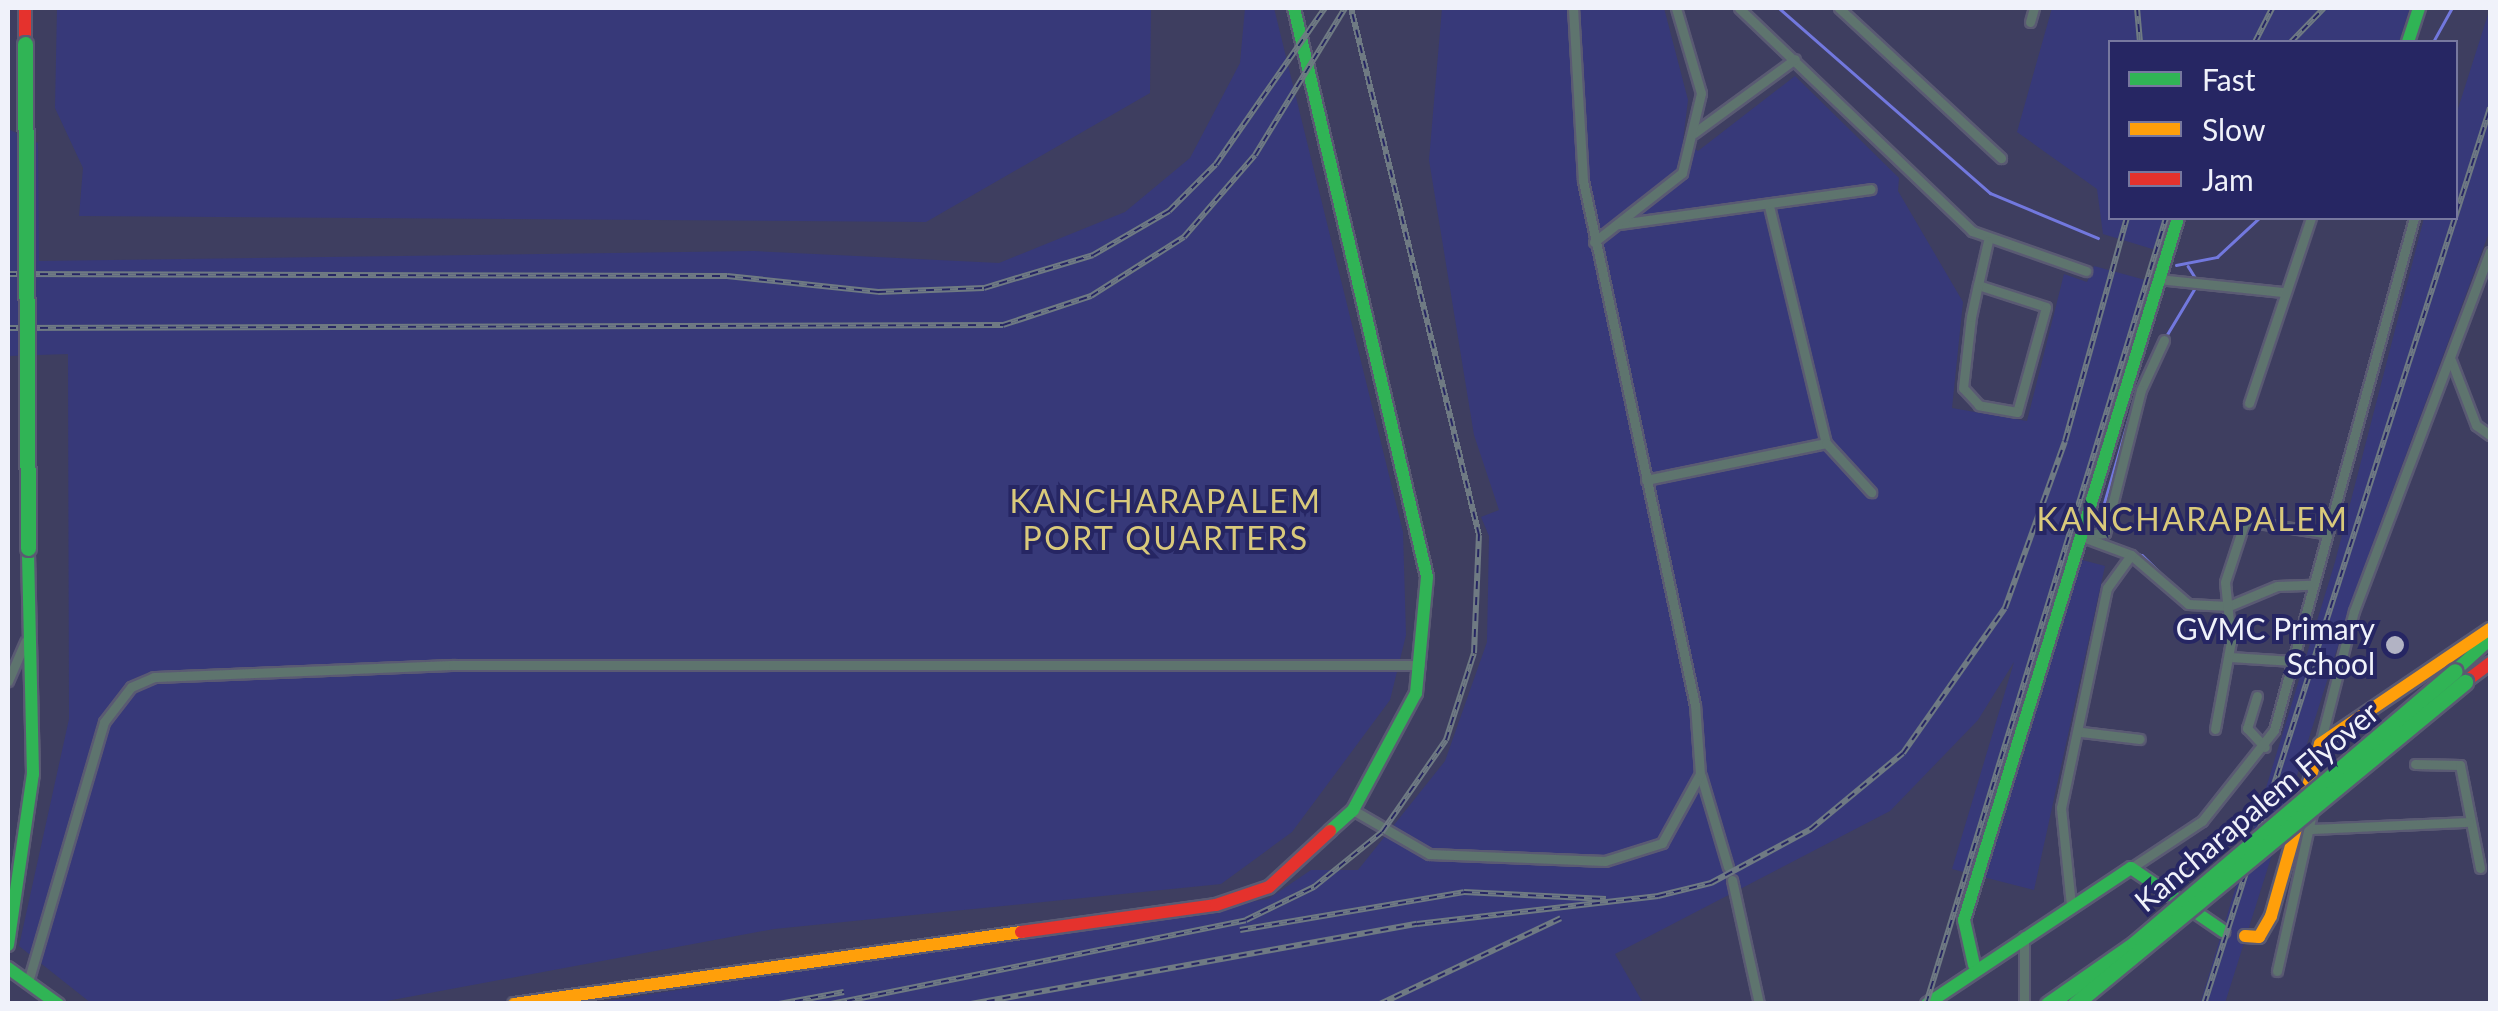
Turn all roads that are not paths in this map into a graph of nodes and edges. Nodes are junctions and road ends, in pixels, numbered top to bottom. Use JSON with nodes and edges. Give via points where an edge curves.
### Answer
{"nodes":[{"id":1,"x":24,"y":8,"type":"edge"},
{"id":2,"x":1294,"y":8,"type":"edge"},
{"id":3,"x":1573,"y":8,"type":"edge"},
{"id":4,"x":1676,"y":8,"type":"edge"},
{"id":5,"x":1740,"y":8,"type":"edge"},
{"id":6,"x":1839,"y":8,"type":"edge"},
{"id":7,"x":2034,"y":8,"type":"edge"},
{"id":8,"x":2418,"y":8,"type":"edge"},
{"id":9,"x":2030,"y":22,"type":"dead end"},
{"id":10,"x":2409,"y":40,"type":"edge"},
{"id":11,"x":1795,"y":59,"type":"junction"},
{"id":12,"x":1694,"y":132,"type":"junction"},
{"id":13,"x":2001,"y":158,"type":"dead end"},
{"id":14,"x":1871,"y":189,"type":"dead end"},
{"id":15,"x":1769,"y":206,"type":"junction"},
{"id":16,"x":2177,"y":220,"type":"edge"},
{"id":17,"x":2309,"y":220,"type":"edge"},
{"id":18,"x":2413,"y":220,"type":"edge"},
{"id":19,"x":1619,"y":224,"type":"junction"},
{"id":20,"x":1988,"y":241,"type":"junction"},
{"id":21,"x":1594,"y":242,"type":"junction"},
{"id":22,"x":2490,"y":252,"type":"edge"},
{"id":23,"x":2086,"y":271,"type":"dead end"},
{"id":24,"x":2159,"y":273,"type":"junction"},
{"id":25,"x":1978,"y":284,"type":"junction"},
{"id":26,"x":2477,"y":289,"type":"junction"},
{"id":27,"x":2282,"y":292,"type":"junction"},
{"id":28,"x":2490,"y":294,"type":"edge"},
{"id":29,"x":2164,"y":340,"type":"dead end"},
{"id":30,"x":2451,"y":360,"type":"junction"},
{"id":31,"x":2249,"y":403,"type":"dead end"},
{"id":32,"x":2490,"y":435,"type":"edge"},
{"id":33,"x":1826,"y":443,"type":"junction"},
{"id":34,"x":1646,"y":480,"type":"junction"},
{"id":35,"x":1871,"y":492,"type":"dead end"},
{"id":36,"x":2324,"y":532,"type":"junction"},
{"id":37,"x":2085,"y":534,"type":"junction"},
{"id":38,"x":2131,"y":556,"type":"junction"},
{"id":39,"x":2310,"y":588,"type":"junction"},
{"id":40,"x":2228,"y":604,"type":"junction"},
{"id":41,"x":31,"y":620,"type":"junction"},
{"id":42,"x":2490,"y":629,"type":"edge"},
{"id":43,"x":2490,"y":640,"type":"edge"},
{"id":44,"x":2230,"y":657,"type":"junction"},
{"id":45,"x":2293,"y":660,"type":"junction"},
{"id":46,"x":2490,"y":663,"type":"edge"},
{"id":47,"x":1422,"y":664,"type":"junction"},
{"id":48,"x":2472,"y":676,"type":"edge"},
{"id":49,"x":8,"y":681,"type":"edge"},
{"id":50,"x":2257,"y":696,"type":"dead end"},
{"id":51,"x":2215,"y":729,"type":"dead end"},
{"id":52,"x":2082,"y":732,"type":"junction"},
{"id":53,"x":2140,"y":738,"type":"dead end"},
{"id":54,"x":2320,"y":744,"type":"junction"},
{"id":55,"x":2265,"y":747,"type":"junction"},
{"id":56,"x":2415,"y":764,"type":"dead end"},
{"id":57,"x":2312,"y":771,"type":"junction"},
{"id":58,"x":1700,"y":774,"type":"junction"},
{"id":59,"x":1353,"y":810,"type":"junction"},
{"id":60,"x":2469,"y":822,"type":"junction"},
{"id":61,"x":2312,"y":829,"type":"junction"},
{"id":62,"x":1728,"y":867,"type":"dead end"},
{"id":63,"x":2131,"y":868,"type":"junction"},
{"id":64,"x":2480,"y":868,"type":"dead end"},
{"id":65,"x":1732,"y":880,"type":"dead end"},
{"id":66,"x":2071,"y":905,"type":"junction"},
{"id":67,"x":2223,"y":931,"type":"dead end"},
{"id":68,"x":2024,"y":934,"type":"junction"},
{"id":69,"x":2245,"y":936,"type":"dead end"},
{"id":70,"x":8,"y":945,"type":"edge"},
{"id":71,"x":1974,"y":965,"type":"junction"},
{"id":72,"x":8,"y":968,"type":"edge"},
{"id":73,"x":2278,"y":971,"type":"dead end"},
{"id":74,"x":28,"y":982,"type":"junction"},
{"id":75,"x":58,"y":1004,"type":"edge"},
{"id":76,"x":514,"y":1004,"type":"edge"},
{"id":77,"x":1759,"y":1004,"type":"edge"},
{"id":78,"x":1927,"y":1004,"type":"edge"},
{"id":79,"x":2024,"y":1004,"type":"edge"},
{"id":80,"x":2048,"y":1004,"type":"edge"},
{"id":81,"x":2075,"y":1004,"type":"edge"}],
"edges":[{"from":1,"to":41,"type":"street","bridge":true},
{"from":2,"to":47,"type":"street","via":[[1421,544]]},
{"from":3,"to":21,"type":"street"},
{"from":4,"to":12,"type":"street","via":[[1701,93]]},
{"from":5,"to":11,"type":"street"},
{"from":6,"to":13,"type":"street"},
{"from":7,"to":9,"type":"street"},
{"from":8,"to":10,"type":"street"},
{"from":11,"to":12,"type":"street"},
{"from":11,"to":20,"type":"street"},
{"from":12,"to":19,"type":"street","via":[[1678,180]]},
{"from":14,"to":15,"type":"street"},
{"from":15,"to":19,"type":"street"},
{"from":15,"to":33,"type":"street"},
{"from":16,"to":24,"type":"street"},
{"from":17,"to":27,"type":"street"},
{"from":18,"to":36,"type":"street"},
{"from":19,"to":21,"type":"street"},
{"from":20,"to":23,"type":"street"},
{"from":20,"to":25,"type":"street"},
{"from":21,"to":34,"type":"street"},
{"from":22,"to":26,"type":"street"},
{"from":24,"to":27,"type":"street","via":[[2196,286]]},
{"from":24,"to":37,"type":"street"},
{"from":25,"to":25,"type":"street","via":[[1965,396],[2017,412],[2046,307]]},
{"from":26,"to":28,"type":"street"},
{"from":26,"to":30,"type":"street"},
{"from":27,"to":31,"type":"street"},
{"from":29,"to":37,"type":"street","via":[[2141,390],[2106,533]]},
{"from":30,"to":32,"type":"street","via":[[2476,425]]},
{"from":30,"to":54,"type":"street"},
{"from":33,"to":34,"type":"street"},
{"from":33,"to":35,"type":"street"},
{"from":34,"to":58,"type":"street","via":[[1695,705]]},
{"from":36,"to":39,"type":"street"},
{"from":36,"to":40,"type":"street","via":[[2245,521]]},
{"from":37,"to":38,"type":"street"},
{"from":37,"to":71,"type":"street","via":[[1964,920]]},
{"from":38,"to":40,"type":"street","via":[[2188,604]]},
{"from":38,"to":52,"type":"street","via":[[2107,588]]},
{"from":39,"to":40,"type":"street","via":[[2277,586]]},
{"from":39,"to":45,"type":"street"},
{"from":40,"to":44,"type":"street"},
{"from":41,"to":49,"type":"street"},
{"from":41,"to":70,"type":"street","via":[[25,869]]},
{"from":42,"to":54,"type":"street"},
{"from":43,"to":48,"type":"street","name":"Kancharapalem Flyover"},
{"from":44,"to":45,"type":"street"},
{"from":44,"to":51,"type":"street"},
{"from":45,"to":55,"type":"street"},
{"from":46,"to":48,"type":"street"},
{"from":47,"to":59,"type":"street","via":[[1404,723]]},
{"from":47,"to":74,"type":"street","via":[[453,665],[154,677],[131,687],[104,722]]},
{"from":48,"to":80,"type":"street","name":"Kancharapalem Flyover","bridge":true},
{"from":48,"to":81,"type":"street","name":"Kancharapalem Flyover","bridge":true,"via":[[2168,936]]},
{"from":50,"to":55,"type":"street","via":[[2247,728]]},
{"from":52,"to":53,"type":"street"},
{"from":52,"to":66,"type":"street","via":[[2060,819]]},
{"from":54,"to":57,"type":"street"},
{"from":55,"to":63,"type":"street","via":[[2202,821]]},
{"from":56,"to":60,"type":"street","via":[[2460,765]]},
{"from":57,"to":61,"type":"street"},
{"from":57,"to":69,"type":"street","via":[[2271,916],[2259,936]]},
{"from":58,"to":59,"type":"street","via":[[1662,843],[1604,861],[1428,854]]},
{"from":58,"to":62,"type":"street"},
{"from":59,"to":76,"type":"street","via":[[1269,887],[1216,905]]},
{"from":60,"to":61,"type":"street"},
{"from":60,"to":64,"type":"street"},
{"from":61,"to":73,"type":"street"},
{"from":63,"to":66,"type":"street"},
{"from":63,"to":67,"type":"street"},
{"from":65,"to":77,"type":"street"},
{"from":66,"to":68,"type":"street"},
{"from":68,"to":71,"type":"street"},
{"from":68,"to":79,"type":"street"},
{"from":71,"to":78,"type":"street"},
{"from":72,"to":74,"type":"street"},
{"from":74,"to":75,"type":"street"}]}
